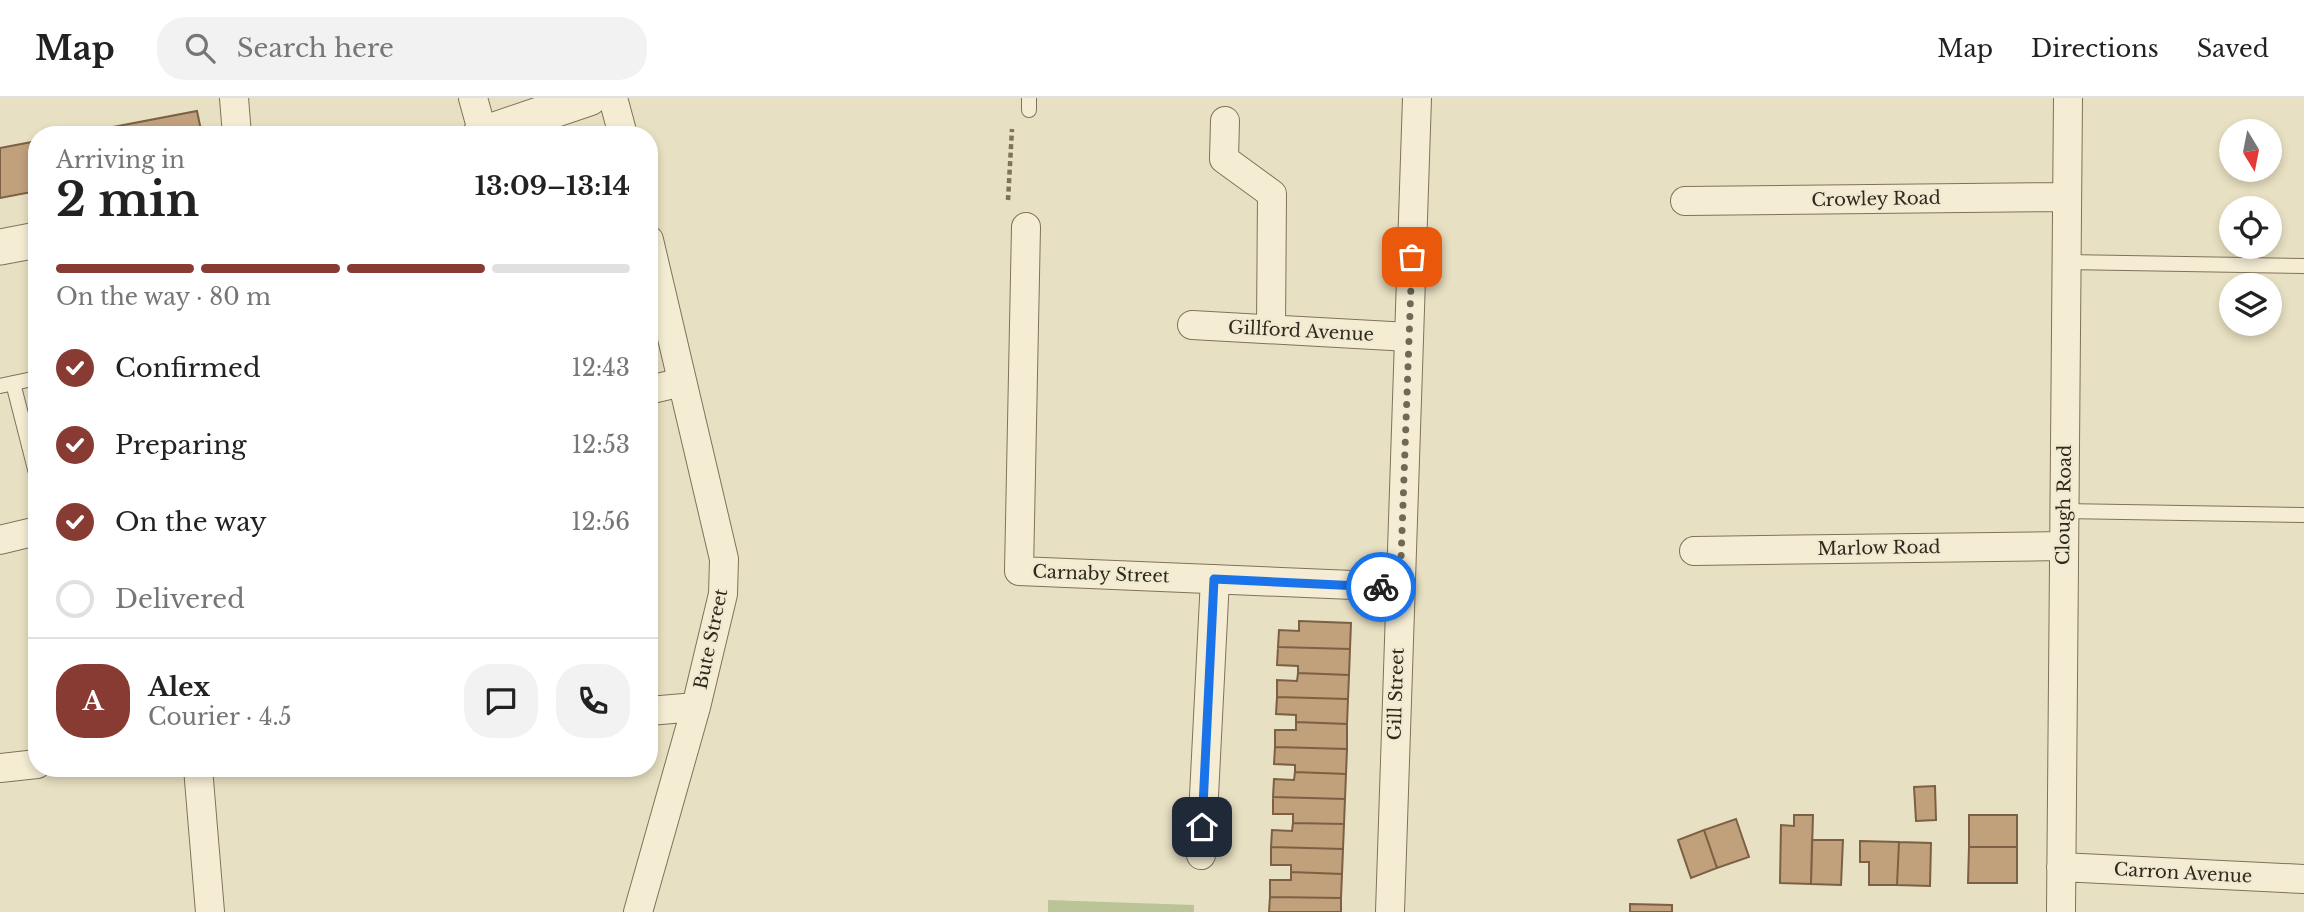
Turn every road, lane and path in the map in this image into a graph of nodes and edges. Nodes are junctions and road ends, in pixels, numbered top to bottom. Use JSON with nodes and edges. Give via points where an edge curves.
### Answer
{"nodes":[{"id":1,"x":234,"y":98,"type":"edge"},
{"id":2,"x":473,"y":98,"type":"edge"},
{"id":3,"x":589,"y":98,"type":"edge"},
{"id":4,"x":613,"y":98,"type":"edge"},
{"id":5,"x":1417,"y":98,"type":"edge"},
{"id":6,"x":2068,"y":98,"type":"edge"},
{"id":7,"x":1029,"y":104,"type":"edge"},
{"id":8,"x":1225,"y":121,"type":"dead end"},
{"id":9,"x":236,"y":126,"type":"edge"},
{"id":10,"x":480,"y":126,"type":"edge"},
{"id":11,"x":506,"y":126,"type":"edge"},
{"id":12,"x":621,"y":126,"type":"edge"},
{"id":13,"x":2067,"y":197,"type":"junction"},
{"id":14,"x":1685,"y":201,"type":"dead end"},
{"id":15,"x":1026,"y":227,"type":"joint"},
{"id":16,"x":28,"y":242,"type":"edge"},
{"id":17,"x":0,"y":247,"type":"edge"},
{"id":18,"x":2066,"y":262,"type":"junction"},
{"id":19,"x":2304,"y":266,"type":"edge"},
{"id":20,"x":658,"y":284,"type":"edge"},
{"id":21,"x":1192,"y":324,"type":"dead end"},
{"id":22,"x":1270,"y":329,"type":"junction"},
{"id":23,"x":1409,"y":337,"type":"junction"},
{"id":24,"x":28,"y":380,"type":"edge"},
{"id":25,"x":682,"y":382,"type":"junction"},
{"id":26,"x":7,"y":385,"type":"edge"},
{"id":27,"x":658,"y":388,"type":"edge"},
{"id":28,"x":28,"y":449,"type":"edge"},
{"id":29,"x":2063,"y":511,"type":"junction"},
{"id":30,"x":2304,"y":515,"type":"edge"},
{"id":31,"x":28,"y":533,"type":"edge"},
{"id":32,"x":0,"y":540,"type":"edge"},
{"id":33,"x":2063,"y":546,"type":"junction"},
{"id":34,"x":1694,"y":551,"type":"dead end"},
{"id":35,"x":1214,"y":579,"type":"junction"},
{"id":36,"x":1400,"y":587,"type":"junction"},
{"id":37,"x":696,"y":707,"type":"junction"},
{"id":38,"x":658,"y":709,"type":"edge"},
{"id":39,"x":28,"y":765,"type":"edge"},
{"id":40,"x":0,"y":768,"type":"edge"},
{"id":41,"x":199,"y":777,"type":"edge"},
{"id":42,"x":1200,"y":855,"type":"dead end"},
{"id":43,"x":2061,"y":867,"type":"junction"},
{"id":44,"x":2304,"y":879,"type":"edge"},
{"id":45,"x":209,"y":912,"type":"edge"},
{"id":46,"x":638,"y":912,"type":"edge"},
{"id":47,"x":1390,"y":912,"type":"edge"},
{"id":48,"x":2061,"y":912,"type":"edge"}],
"edges":[{"from":1,"to":9,"type":"street"},
{"from":2,"to":10,"type":"street"},
{"from":3,"to":11,"type":"street"},
{"from":4,"to":12,"type":"street"},
{"from":5,"to":23,"type":"street","name":"Gill Street"},
{"from":6,"to":13,"type":"street","name":"Clough Road"},
{"from":7,"to":15,"type":"path","via":[[1010,132],[1008,200]]},
{"from":8,"to":22,"type":"street","via":[[1224,159],[1272,194]]},
{"from":13,"to":14,"type":"street","name":"Crowley Road"},
{"from":13,"to":18,"type":"street","name":"Clough Road"},
{"from":15,"to":35,"type":"street","name":"Carnaby Street","via":[[1019,572]]},
{"from":16,"to":17,"type":"street"},
{"from":18,"to":19,"type":"lane"},
{"from":18,"to":29,"type":"street","name":"Clough Road"},
{"from":20,"to":25,"type":"street","name":"Bute Street"},
{"from":21,"to":22,"type":"street","name":"Gillford Avenue"},
{"from":22,"to":23,"type":"street","name":"Gillford Avenue"},
{"from":23,"to":36,"type":"street","name":"Gill Street"},
{"from":24,"to":26,"type":"lane"},
{"from":25,"to":27,"type":"street"},
{"from":25,"to":37,"type":"street","name":"Bute Street","via":[[724,559],[723,594]]},
{"from":26,"to":28,"type":"lane"},
{"from":29,"to":30,"type":"lane"},
{"from":29,"to":33,"type":"street","name":"Clough Road"},
{"from":31,"to":32,"type":"street"},
{"from":33,"to":34,"type":"street","name":"Marlow Road"},
{"from":33,"to":43,"type":"street","name":"Clough Road"},
{"from":35,"to":36,"type":"street","name":"Carnaby Street"},
{"from":35,"to":42,"type":"street"},
{"from":36,"to":47,"type":"street","name":"Gill Street"},
{"from":37,"to":38,"type":"street"},
{"from":37,"to":46,"type":"street","name":"Bute Street"},
{"from":39,"to":40,"type":"street"},
{"from":41,"to":45,"type":"street"},
{"from":43,"to":44,"type":"street","name":"Carron Avenue"},
{"from":43,"to":48,"type":"street","name":"Clough Road"}]}
